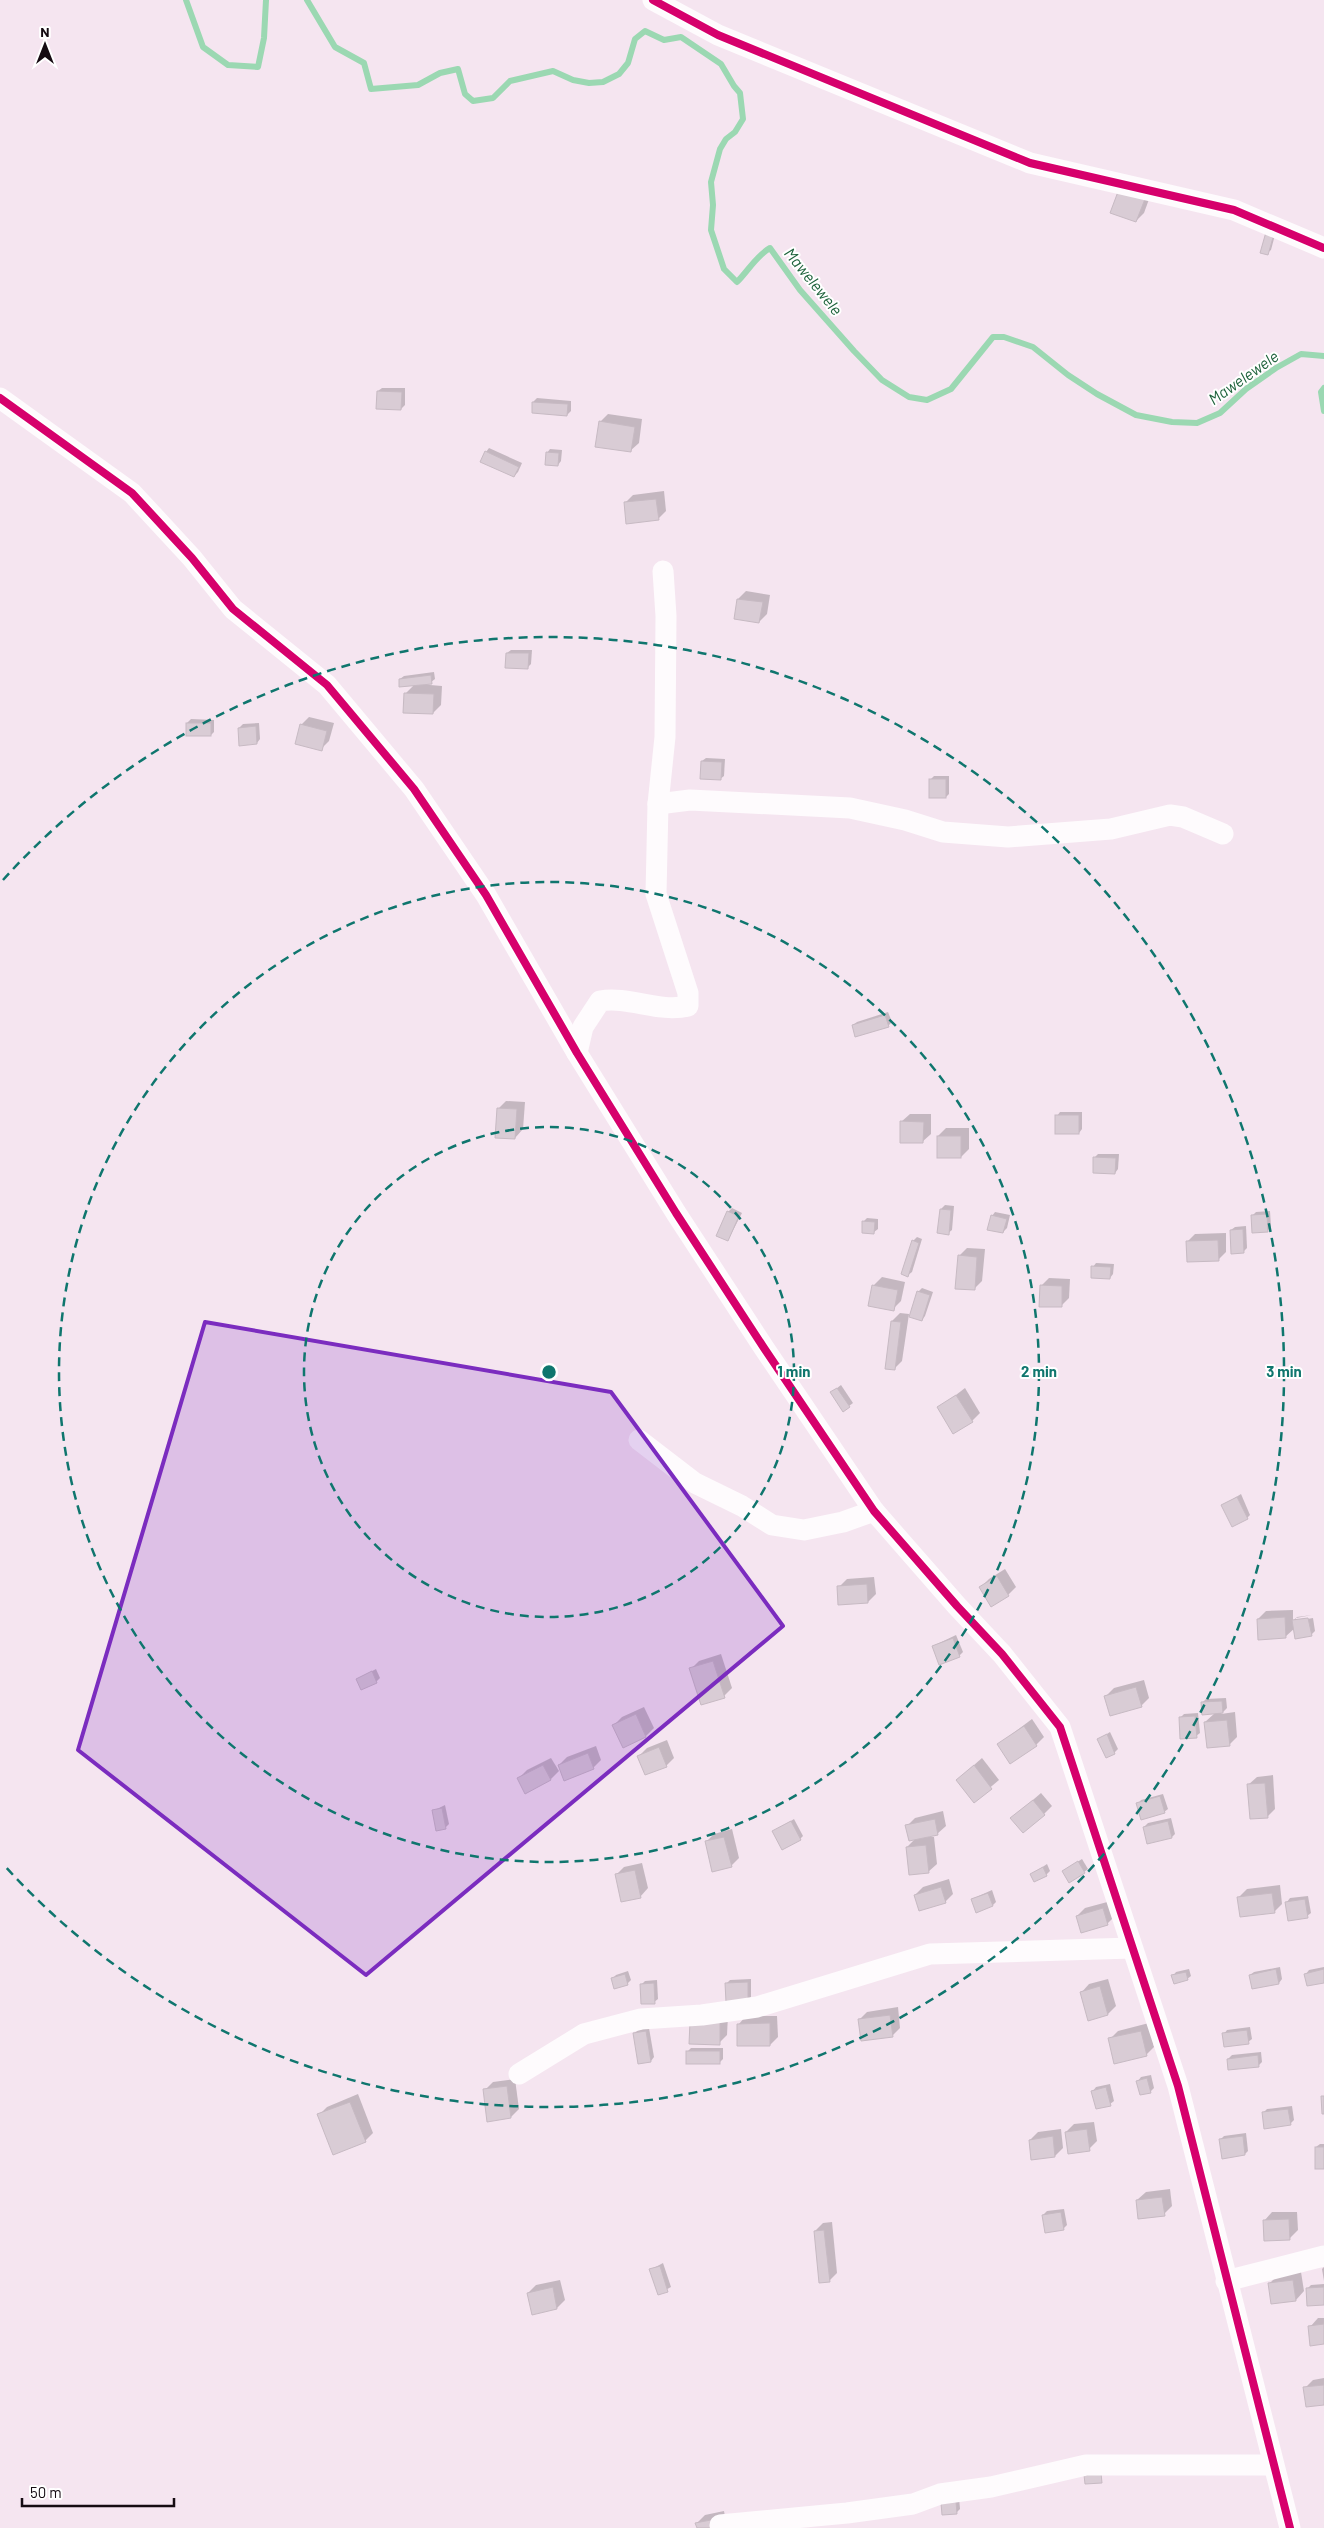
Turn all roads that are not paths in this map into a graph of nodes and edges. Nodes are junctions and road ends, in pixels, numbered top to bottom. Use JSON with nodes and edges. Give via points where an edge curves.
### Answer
{"nodes":[{"id":1,"x":653,"y":0,"type":"edge"},
{"id":2,"x":1324,"y":248,"type":"edge"},
{"id":3,"x":0,"y":398,"type":"edge"},
{"id":4,"x":663,"y":571,"type":"dead end"},
{"id":5,"x":658,"y":804,"type":"junction"},
{"id":6,"x":1224,"y":834,"type":"dead end"},
{"id":7,"x":577,"y":1053,"type":"junction"},
{"id":8,"x":639,"y":1440,"type":"dead end"},
{"id":9,"x":874,"y":1511,"type":"junction"},
{"id":10,"x":1132,"y":1948,"type":"junction"},
{"id":11,"x":519,"y":2074,"type":"dead end"},
{"id":12,"x":1324,"y":2256,"type":"edge"},
{"id":13,"x":1226,"y":2281,"type":"junction"},
{"id":14,"x":1272,"y":2465,"type":"junction"},
{"id":15,"x":720,"y":2524,"type":"dead end"},
{"id":16,"x":1290,"y":2528,"type":"edge"}],
"edges":[{"from":1,"to":2,"type":"street","via":[[718,36],[1030,163],[1234,210]]},
{"from":3,"to":7,"type":"street","via":[[132,493],[192,558],[233,609],[331,690],[414,789],[486,895]]},
{"from":4,"to":5,"type":"street","via":[[665,737]]},
{"from":5,"to":6,"type":"street","via":[[690,800],[850,808],[943,832],[1008,837],[1111,829],[1170,815]]},
{"from":5,"to":7,"type":"street","via":[[656,894],[688,994],[688,1006],[648,1006],[613,999],[600,1001],[583,1027]]},
{"from":7,"to":9,"type":"street","via":[[759,1340]]},
{"from":8,"to":9,"type":"street","via":[[695,1483],[772,1525],[804,1530]]},
{"from":9,"to":10,"type":"street","via":[[1002,1654],[1060,1727]]},
{"from":10,"to":11,"type":"street","via":[[930,1954],[757,2007],[641,2019],[584,2034]]},
{"from":10,"to":13,"type":"street","via":[[1178,2086]]},
{"from":12,"to":13,"type":"street"},
{"from":13,"to":14,"type":"street"},
{"from":14,"to":15,"type":"street","via":[[1086,2465],[991,2487],[940,2494],[913,2504]]},
{"from":14,"to":16,"type":"street"}]}
